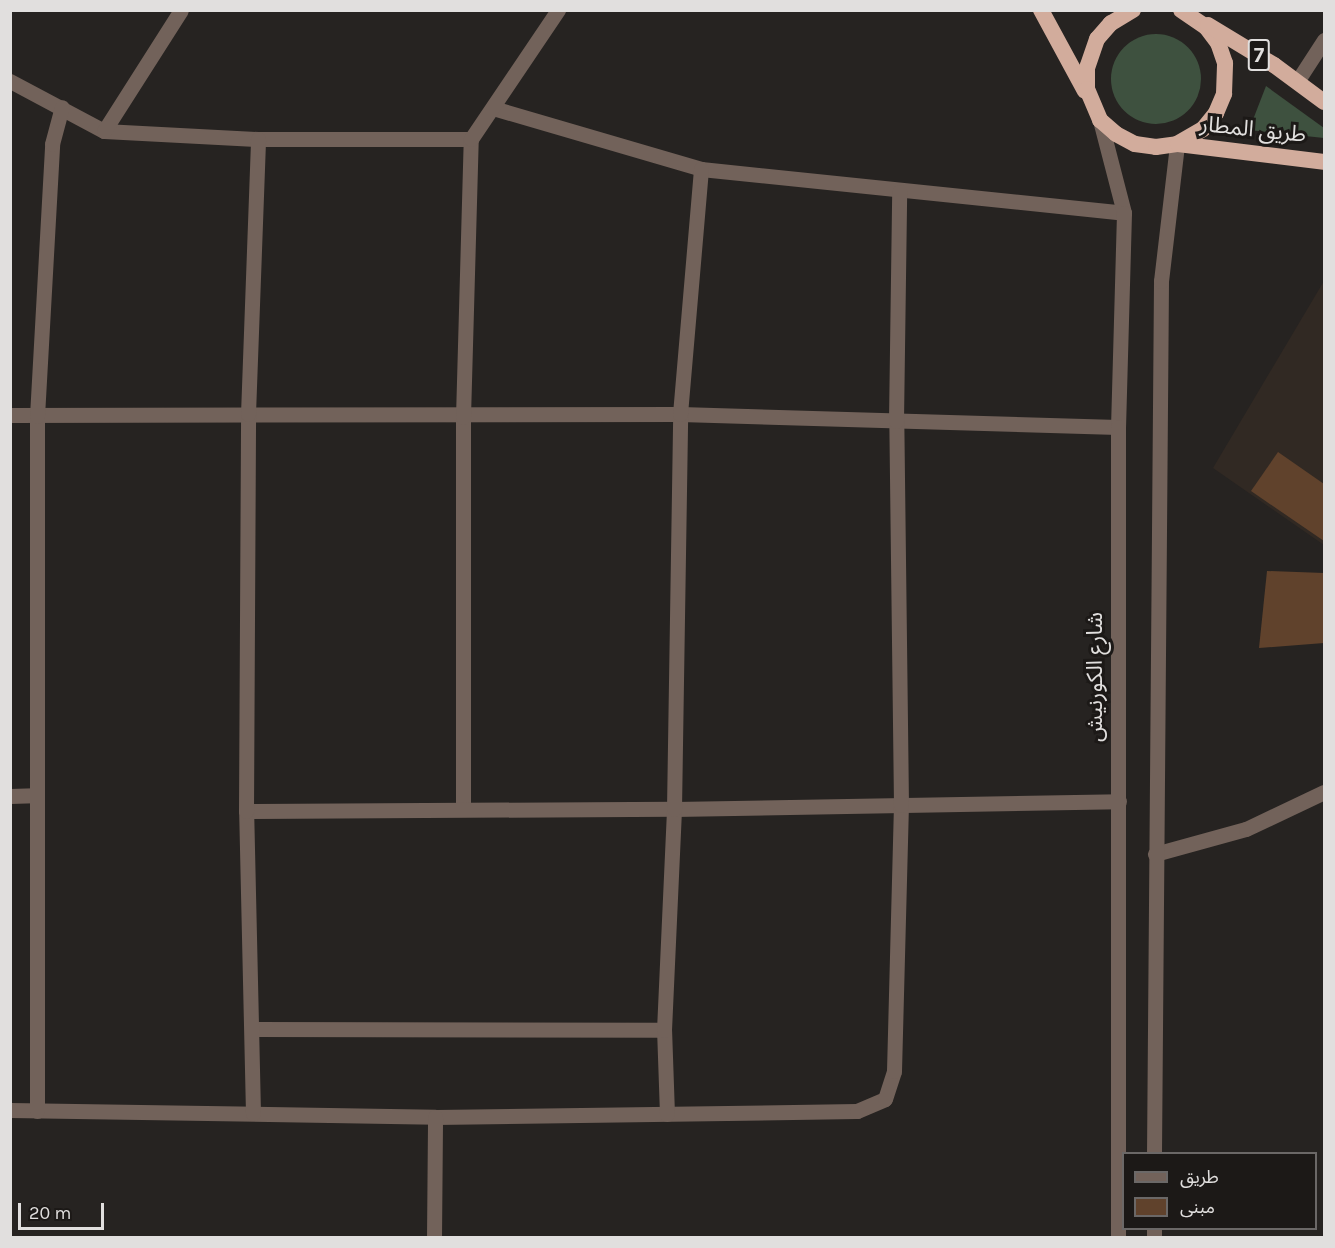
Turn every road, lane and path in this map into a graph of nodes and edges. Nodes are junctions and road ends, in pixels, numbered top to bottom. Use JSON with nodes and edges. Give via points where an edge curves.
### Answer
{"nodes":[{"id":1,"x":181,"y":10,"type":"edge"},
{"id":2,"x":558,"y":10,"type":"edge"},
{"id":3,"x":1041,"y":10,"type":"edge"},
{"id":4,"x":1133,"y":10,"type":"edge"},
{"id":5,"x":1185,"y":12,"type":"edge"},
{"id":6,"x":1324,"y":40,"type":"edge"},
{"id":7,"x":1298,"y":80,"type":"junction"},
{"id":8,"x":10,"y":81,"type":"edge"},
{"id":9,"x":1324,"y":102,"type":"edge"},
{"id":10,"x":62,"y":107,"type":"junction"},
{"id":11,"x":493,"y":108,"type":"junction"},
{"id":12,"x":1097,"y":115,"type":"junction"},
{"id":13,"x":104,"y":131,"type":"junction"},
{"id":14,"x":258,"y":139,"type":"junction"},
{"id":15,"x":471,"y":139,"type":"junction"},
{"id":16,"x":1177,"y":144,"type":"junction"},
{"id":17,"x":1324,"y":162,"type":"edge"},
{"id":18,"x":701,"y":169,"type":"junction"},
{"id":19,"x":899,"y":192,"type":"junction"},
{"id":20,"x":1124,"y":213,"type":"junction"},
{"id":21,"x":248,"y":414,"type":"junction"},
{"id":22,"x":680,"y":414,"type":"junction"},
{"id":23,"x":10,"y":415,"type":"edge"},
{"id":24,"x":37,"y":417,"type":"junction"},
{"id":25,"x":463,"y":417,"type":"junction"},
{"id":26,"x":896,"y":421,"type":"junction"},
{"id":27,"x":1118,"y":427,"type":"junction"},
{"id":28,"x":1324,"y":792,"type":"edge"},
{"id":29,"x":34,"y":795,"type":"junction"},
{"id":30,"x":10,"y":796,"type":"edge"},
{"id":31,"x":1119,"y":801,"type":"junction"},
{"id":32,"x":901,"y":805,"type":"junction"},
{"id":33,"x":463,"y":808,"type":"junction"},
{"id":34,"x":675,"y":809,"type":"junction"},
{"id":35,"x":246,"y":810,"type":"junction"},
{"id":36,"x":1155,"y":854,"type":"junction"},
{"id":37,"x":252,"y":1029,"type":"junction"},
{"id":38,"x":664,"y":1030,"type":"junction"},
{"id":39,"x":10,"y":1110,"type":"edge"},
{"id":40,"x":37,"y":1111,"type":"junction"},
{"id":41,"x":253,"y":1113,"type":"junction"},
{"id":42,"x":667,"y":1114,"type":"junction"},
{"id":43,"x":435,"y":1117,"type":"junction"},
{"id":44,"x":1154,"y":1152,"type":"edge"},
{"id":45,"x":434,"y":1238,"type":"edge"},
{"id":46,"x":1118,"y":1238,"type":"edge"}],
"edges":[{"from":1,"to":13,"type":"street"},
{"from":2,"to":11,"type":"street"},
{"from":3,"to":12,"type":"highway"},
{"from":4,"to":12,"type":"highway","via":[[1111,23],[1092,48],[1086,79]]},
{"from":5,"to":7,"type":"highway","name":"طريق المطار","number":"7"},
{"from":5,"to":16,"type":"highway","via":[[1218,43],[1225,63],[1226,84],[1221,104],[1210,121]]},
{"from":6,"to":7,"type":"street"},
{"from":7,"to":9,"type":"highway","name":"طريق المطار","number":"7"},
{"from":8,"to":10,"type":"street"},
{"from":10,"to":13,"type":"street"},
{"from":10,"to":24,"type":"street","via":[[52,144]]},
{"from":11,"to":15,"type":"street"},
{"from":11,"to":18,"type":"street"},
{"from":12,"to":16,"type":"highway","name":"طريق المطار","via":[[1116,134],[1135,144]]},
{"from":12,"to":20,"type":"street","name":"شارع الكورنيش"},
{"from":13,"to":14,"type":"street"},
{"from":14,"to":15,"type":"street"},
{"from":14,"to":21,"type":"street"},
{"from":15,"to":25,"type":"street"},
{"from":16,"to":17,"type":"highway","name":"طريق المطار"},
{"from":16,"to":36,"type":"street","via":[[1161,281]]},
{"from":18,"to":19,"type":"street"},
{"from":18,"to":22,"type":"street"},
{"from":19,"to":20,"type":"street"},
{"from":19,"to":26,"type":"street"},
{"from":20,"to":27,"type":"street","name":"شارع الكورنيش"},
{"from":21,"to":24,"type":"street"},
{"from":21,"to":25,"type":"street"},
{"from":21,"to":35,"type":"street"},
{"from":22,"to":25,"type":"street"},
{"from":22,"to":26,"type":"street"},
{"from":22,"to":34,"type":"street"},
{"from":23,"to":24,"type":"street"},
{"from":24,"to":29,"type":"street"},
{"from":25,"to":33,"type":"street"},
{"from":26,"to":27,"type":"street"},
{"from":26,"to":32,"type":"street"},
{"from":27,"to":31,"type":"street","name":"شارع الكورنيش"},
{"from":28,"to":36,"type":"street","via":[[1246,829]]},
{"from":29,"to":30,"type":"street"},
{"from":29,"to":40,"type":"street"},
{"from":31,"to":32,"type":"street"},
{"from":31,"to":46,"type":"street","name":"شارع الكورنيش"},
{"from":32,"to":34,"type":"street"},
{"from":32,"to":42,"type":"street","via":[[894,1071],[885,1099],[857,1111]]},
{"from":33,"to":34,"type":"street"},
{"from":33,"to":35,"type":"street"},
{"from":34,"to":38,"type":"street"},
{"from":35,"to":37,"type":"street"},
{"from":36,"to":44,"type":"street"},
{"from":37,"to":38,"type":"street"},
{"from":37,"to":41,"type":"street"},
{"from":38,"to":42,"type":"street"},
{"from":39,"to":40,"type":"street"},
{"from":40,"to":41,"type":"street"},
{"from":41,"to":43,"type":"street"},
{"from":42,"to":43,"type":"street"},
{"from":43,"to":45,"type":"street"}]}
